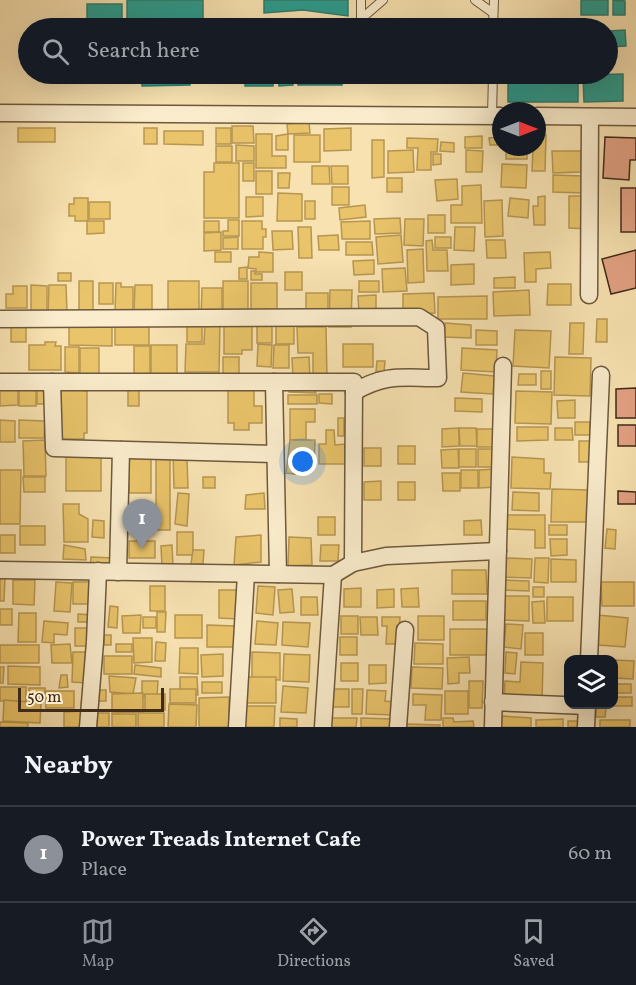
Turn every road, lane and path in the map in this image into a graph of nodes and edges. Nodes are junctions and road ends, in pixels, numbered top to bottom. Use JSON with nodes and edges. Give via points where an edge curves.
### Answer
{"nodes":[{"id":1,"x":361,"y":0,"type":"edge"},
{"id":2,"x":383,"y":0,"type":"edge"},
{"id":3,"x":475,"y":0,"type":"edge"},
{"id":4,"x":494,"y":0,"type":"edge"},
{"id":5,"x":493,"y":13,"type":"junction"},
{"id":6,"x":361,"y":18,"type":"edge"},
{"id":7,"x":362,"y":18,"type":"edge"},
{"id":8,"x":493,"y":18,"type":"edge"},
{"id":9,"x":493,"y":84,"type":"edge"},
{"id":10,"x":495,"y":102,"type":"edge"},
{"id":11,"x":0,"y":113,"type":"edge"},
{"id":12,"x":492,"y":116,"type":"edge"},
{"id":13,"x":546,"y":116,"type":"edge"},
{"id":14,"x":590,"y":117,"type":"junction"},
{"id":15,"x":636,"y":117,"type":"edge"},
{"id":16,"x":589,"y":295,"type":"dead end"},
{"id":17,"x":0,"y":319,"type":"edge"},
{"id":18,"x":503,"y":366,"type":"dead end"},
{"id":19,"x":600,"y":375,"type":"dead end"},
{"id":20,"x":0,"y":382,"type":"edge"},
{"id":21,"x":52,"y":382,"type":"junction"},
{"id":22,"x":274,"y":382,"type":"junction"},
{"id":23,"x":354,"y":392,"type":"junction"},
{"id":24,"x":121,"y":450,"type":"junction"},
{"id":25,"x":275,"y":454,"type":"junction"},
{"id":26,"x":498,"y":551,"type":"junction"},
{"id":27,"x":353,"y":563,"type":"junction"},
{"id":28,"x":0,"y":570,"type":"edge"},
{"id":29,"x":98,"y":571,"type":"junction"},
{"id":30,"x":118,"y":572,"type":"junction"},
{"id":31,"x":246,"y":574,"type":"junction"},
{"id":32,"x":278,"y":574,"type":"junction"},
{"id":33,"x":333,"y":575,"type":"junction"},
{"id":34,"x":405,"y":630,"type":"dead end"},
{"id":35,"x":589,"y":655,"type":"edge"},
{"id":36,"x":493,"y":702,"type":"junction"},
{"id":37,"x":564,"y":704,"type":"edge"},
{"id":38,"x":587,"y":709,"type":"edge"},
{"id":39,"x":88,"y":727,"type":"edge"},
{"id":40,"x":237,"y":727,"type":"edge"},
{"id":41,"x":322,"y":727,"type":"edge"},
{"id":42,"x":398,"y":727,"type":"edge"},
{"id":43,"x":492,"y":727,"type":"edge"},
{"id":44,"x":586,"y":727,"type":"edge"}],
"edges":[{"from":1,"to":6,"type":"lane"},
{"from":2,"to":7,"type":"lane"},
{"from":3,"to":5,"type":"lane"},
{"from":4,"to":5,"type":"lane"},
{"from":5,"to":8,"type":"lane"},
{"from":9,"to":10,"type":"lane"},
{"from":11,"to":12,"type":"street"},
{"from":13,"to":14,"type":"street"},
{"from":14,"to":15,"type":"street"},
{"from":14,"to":16,"type":"street"},
{"from":17,"to":23,"type":"street","via":[[419,316],[436,328],[438,378],[390,377],[372,381]]},
{"from":18,"to":26,"type":"street"},
{"from":19,"to":35,"type":"street"},
{"from":20,"to":21,"type":"street"},
{"from":21,"to":22,"type":"street"},
{"from":21,"to":24,"type":"street","via":[[54,448]]},
{"from":22,"to":23,"type":"street","via":[[354,382]]},
{"from":22,"to":25,"type":"street"},
{"from":23,"to":27,"type":"street"},
{"from":24,"to":25,"type":"street"},
{"from":24,"to":30,"type":"street"},
{"from":25,"to":32,"type":"street"},
{"from":26,"to":27,"type":"street","via":[[386,556]]},
{"from":26,"to":36,"type":"street"},
{"from":27,"to":33,"type":"street"},
{"from":28,"to":29,"type":"street"},
{"from":29,"to":30,"type":"street"},
{"from":29,"to":39,"type":"street"},
{"from":30,"to":31,"type":"street"},
{"from":31,"to":32,"type":"street"},
{"from":31,"to":40,"type":"street"},
{"from":32,"to":33,"type":"street"},
{"from":33,"to":41,"type":"street"},
{"from":34,"to":42,"type":"street"},
{"from":36,"to":37,"type":"street"},
{"from":36,"to":43,"type":"street"},
{"from":38,"to":44,"type":"street"}]}
